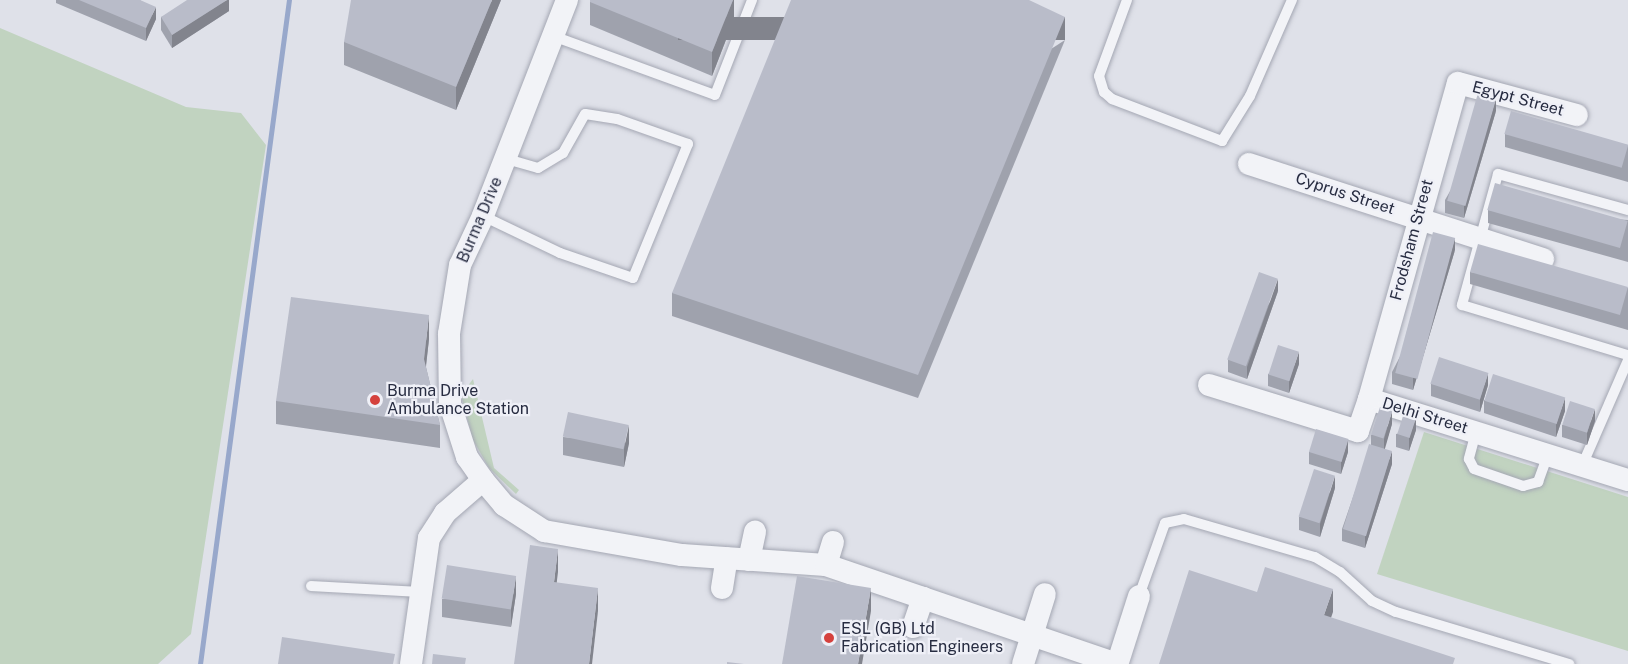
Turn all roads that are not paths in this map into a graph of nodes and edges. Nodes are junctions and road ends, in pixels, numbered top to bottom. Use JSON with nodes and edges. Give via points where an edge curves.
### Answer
{"nodes":[{"id":1,"x":567,"y":0,"type":"edge"},
{"id":2,"x":753,"y":0,"type":"edge"},
{"id":3,"x":1127,"y":0,"type":"edge"},
{"id":4,"x":1292,"y":0,"type":"edge"},
{"id":5,"x":553,"y":36,"type":"junction"},
{"id":6,"x":1458,"y":83,"type":"joint"},
{"id":7,"x":1577,"y":115,"type":"dead end"},
{"id":8,"x":506,"y":159,"type":"junction"},
{"id":9,"x":1249,"y":164,"type":"dead end"},
{"id":10,"x":1628,"y":210,"type":"edge"},
{"id":11,"x":483,"y":216,"type":"junction"},
{"id":12,"x":1417,"y":217,"type":"junction"},
{"id":13,"x":1479,"y":238,"type":"junction"},
{"id":14,"x":1543,"y":259,"type":"dead end"},
{"id":15,"x":1628,"y":355,"type":"edge"},
{"id":16,"x":1628,"y":360,"type":"edge"},
{"id":17,"x":1209,"y":385,"type":"dead end"},
{"id":18,"x":1369,"y":399,"type":"junction"},
{"id":19,"x":1476,"y":432,"type":"junction"},
{"id":20,"x":1548,"y":455,"type":"junction"},
{"id":21,"x":1582,"y":466,"type":"junction"},
{"id":22,"x":483,"y":480,"type":"junction"},
{"id":23,"x":1628,"y":480,"type":"edge"},
{"id":24,"x":755,"y":532,"type":"dead end"},
{"id":25,"x":833,"y":542,"type":"dead end"},
{"id":26,"x":727,"y":558,"type":"junction"},
{"id":27,"x":750,"y":560,"type":"junction"},
{"id":28,"x":826,"y":566,"type":"junction"},
{"id":29,"x":310,"y":586,"type":"dead end"},
{"id":30,"x":722,"y":588,"type":"dead end"},
{"id":31,"x":420,"y":592,"type":"junction"},
{"id":32,"x":1045,"y":594,"type":"dead end"},
{"id":33,"x":1139,"y":596,"type":"joint"},
{"id":34,"x":923,"y":598,"type":"junction"},
{"id":35,"x":913,"y":627,"type":"dead end"},
{"id":36,"x":1033,"y":634,"type":"junction"},
{"id":37,"x":1117,"y":663,"type":"edge"},
{"id":38,"x":411,"y":664,"type":"edge"},
{"id":39,"x":1023,"y":664,"type":"edge"},
{"id":40,"x":1569,"y":664,"type":"edge"}],
"edges":[{"from":1,"to":5,"type":"street","name":"Burma Drive"},
{"from":2,"to":5,"type":"lane","via":[[715,95]]},
{"from":3,"to":4,"type":"lane","via":[[1100,76],[1104,92],[1112,99],[1222,141],[1250,96]]},
{"from":5,"to":8,"type":"street","name":"Burma Drive"},
{"from":6,"to":7,"type":"street","name":"Egypt Street"},
{"from":6,"to":12,"type":"street","name":"Frodsham Street"},
{"from":8,"to":11,"type":"street","name":"Burma Drive"},
{"from":8,"to":11,"type":"lane","via":[[538,168],[563,153],[585,114],[617,119],[688,144],[633,278],[560,253]]},
{"from":9,"to":12,"type":"street","name":"Cyprus Street"},
{"from":10,"to":13,"type":"lane","via":[[1498,174]]},
{"from":11,"to":22,"type":"street","name":"Burma Drive","via":[[460,265],[449,333],[450,404],[467,457]]},
{"from":12,"to":13,"type":"street","name":"Cyprus Street"},
{"from":12,"to":18,"type":"street","name":"Frodsham Street"},
{"from":13,"to":14,"type":"street","name":"Cyprus Street"},
{"from":13,"to":15,"type":"lane","via":[[1462,304]]},
{"from":16,"to":21,"type":"lane"},
{"from":17,"to":18,"type":"street","name":"Delhi Street","via":[[1358,431]]},
{"from":18,"to":19,"type":"street","name":"Delhi Street"},
{"from":19,"to":20,"type":"street","name":"Delhi Street"},
{"from":19,"to":20,"type":"lane","via":[[1469,455],[1474,469],[1525,487],[1538,482]]},
{"from":20,"to":21,"type":"street","name":"Delhi Street"},
{"from":21,"to":23,"type":"street","name":"Delhi Street"},
{"from":22,"to":26,"type":"street","name":"Burma Drive","via":[[504,505],[543,531],[682,555]]},
{"from":22,"to":31,"type":"street","via":[[446,513],[429,538]]},
{"from":24,"to":27,"type":"street"},
{"from":25,"to":28,"type":"street"},
{"from":26,"to":27,"type":"street","name":"Burma Drive"},
{"from":26,"to":30,"type":"street"},
{"from":27,"to":28,"type":"street","name":"Burma Drive"},
{"from":28,"to":34,"type":"street","name":"Burma Drive"},
{"from":29,"to":31,"type":"lane"},
{"from":31,"to":38,"type":"street"},
{"from":32,"to":36,"type":"street"},
{"from":33,"to":37,"type":"street"},
{"from":33,"to":40,"type":"lane","via":[[1165,523],[1184,519],[1315,557],[1340,572],[1372,601],[1396,612]]},
{"from":34,"to":35,"type":"street"},
{"from":34,"to":36,"type":"street","name":"Burma Drive"},
{"from":36,"to":37,"type":"street","name":"Burma Drive"},
{"from":36,"to":39,"type":"street"}]}
